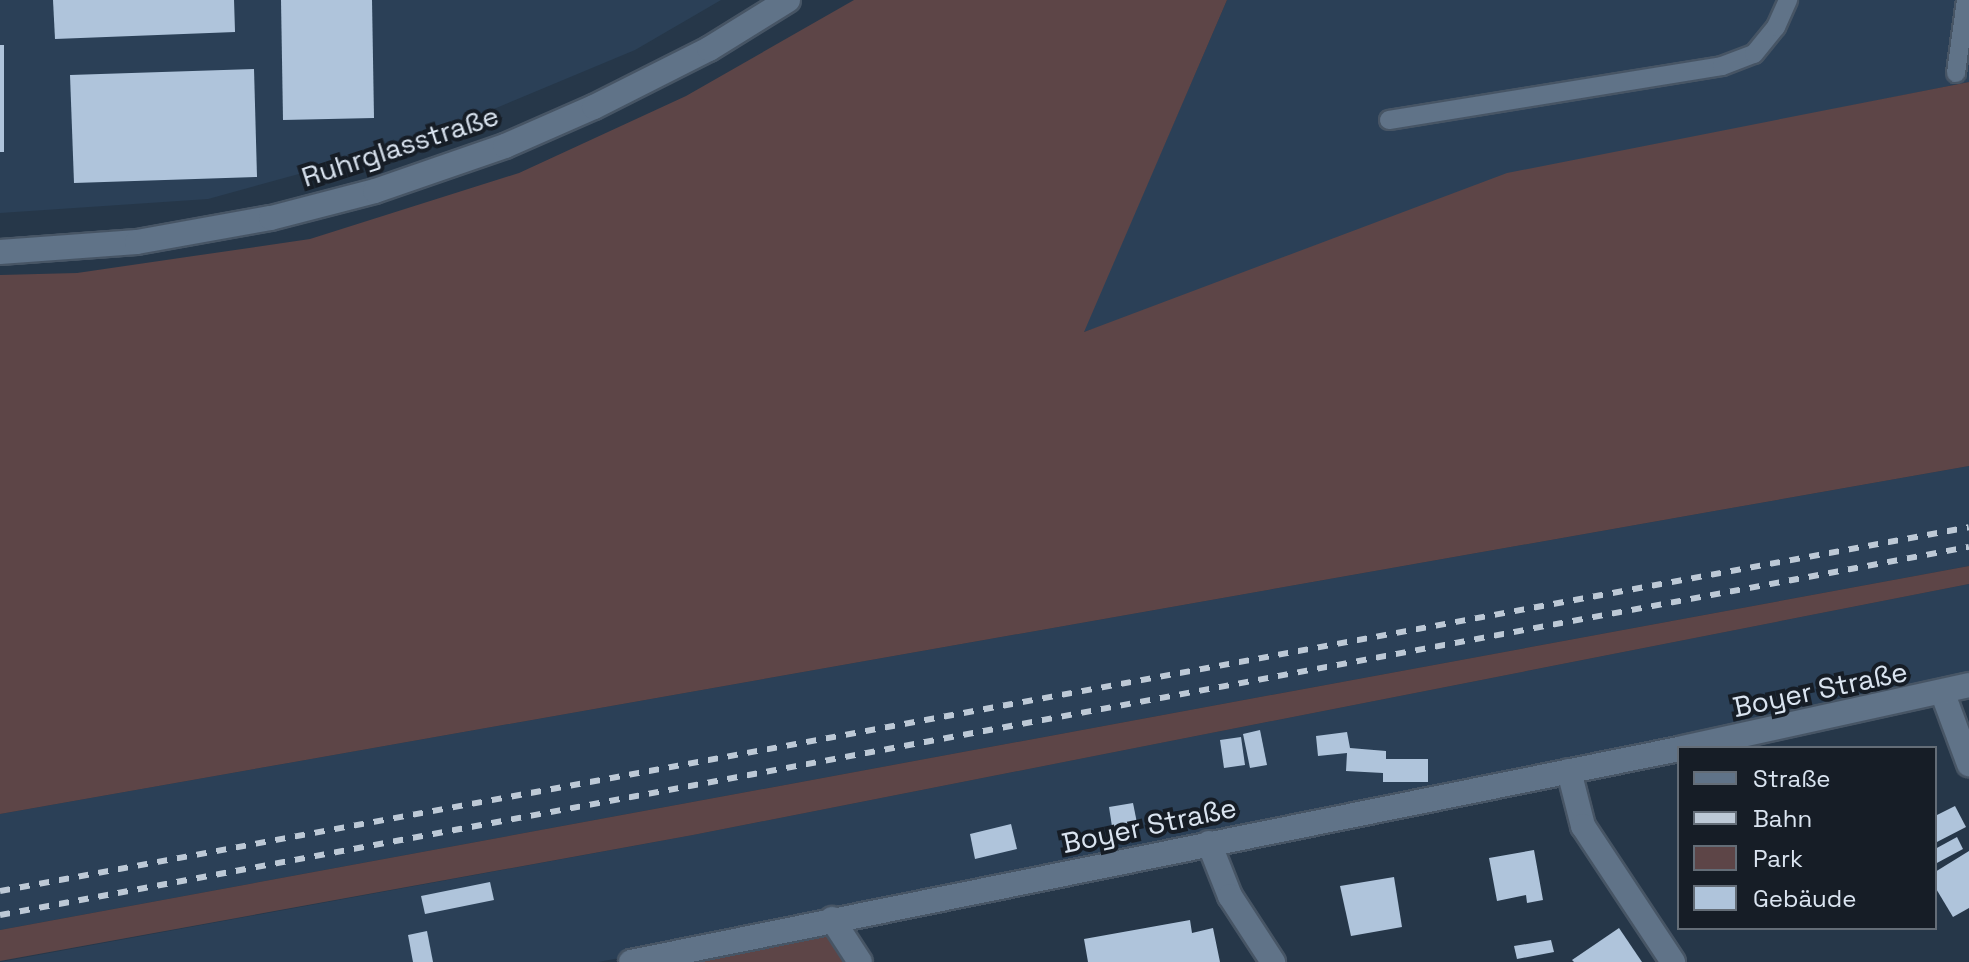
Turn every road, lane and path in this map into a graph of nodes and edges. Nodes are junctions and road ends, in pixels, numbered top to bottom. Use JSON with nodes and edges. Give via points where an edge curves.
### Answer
{"nodes":[{"id":1,"x":788,"y":0,"type":"edge"},
{"id":2,"x":1788,"y":0,"type":"edge"},
{"id":3,"x":1966,"y":0,"type":"edge"},
{"id":4,"x":1956,"y":73,"type":"dead end"},
{"id":5,"x":1389,"y":120,"type":"dead end"},
{"id":6,"x":0,"y":252,"type":"edge"},
{"id":7,"x":1969,"y":685,"type":"edge"},
{"id":8,"x":1943,"y":694,"type":"junction"},
{"id":9,"x":1691,"y":746,"type":"edge"},
{"id":10,"x":1677,"y":749,"type":"edge"},
{"id":11,"x":1969,"y":764,"type":"edge"},
{"id":12,"x":1569,"y":771,"type":"junction"},
{"id":13,"x":1209,"y":843,"type":"junction"},
{"id":14,"x":832,"y":919,"type":"junction"},
{"id":15,"x":631,"y":962,"type":"edge"},
{"id":16,"x":860,"y":962,"type":"edge"},
{"id":17,"x":1273,"y":962,"type":"edge"},
{"id":18,"x":1673,"y":962,"type":"edge"}],
"edges":[{"from":1,"to":6,"type":"street","name":"Ruhrglasstraße","via":[[709,49],[594,107],[505,146],[375,191],[271,218],[137,242]]},
{"from":2,"to":5,"type":"lane","via":[[1776,27],[1754,54],[1722,66]]},
{"from":3,"to":4,"type":"lane"},
{"from":7,"to":8,"type":"street","name":"Boyer Straße"},
{"from":8,"to":9,"type":"street","name":"Boyer Straße"},
{"from":8,"to":11,"type":"street"},
{"from":10,"to":12,"type":"street","name":"Boyer Straße"},
{"from":12,"to":13,"type":"street","name":"Boyer Straße"},
{"from":12,"to":18,"type":"street","via":[[1583,826]]},
{"from":13,"to":14,"type":"street","name":"Boyer Straße"},
{"from":13,"to":17,"type":"street","via":[[1230,896]]},
{"from":14,"to":15,"type":"street","name":"Boyer Straße"},
{"from":14,"to":16,"type":"street"}]}
